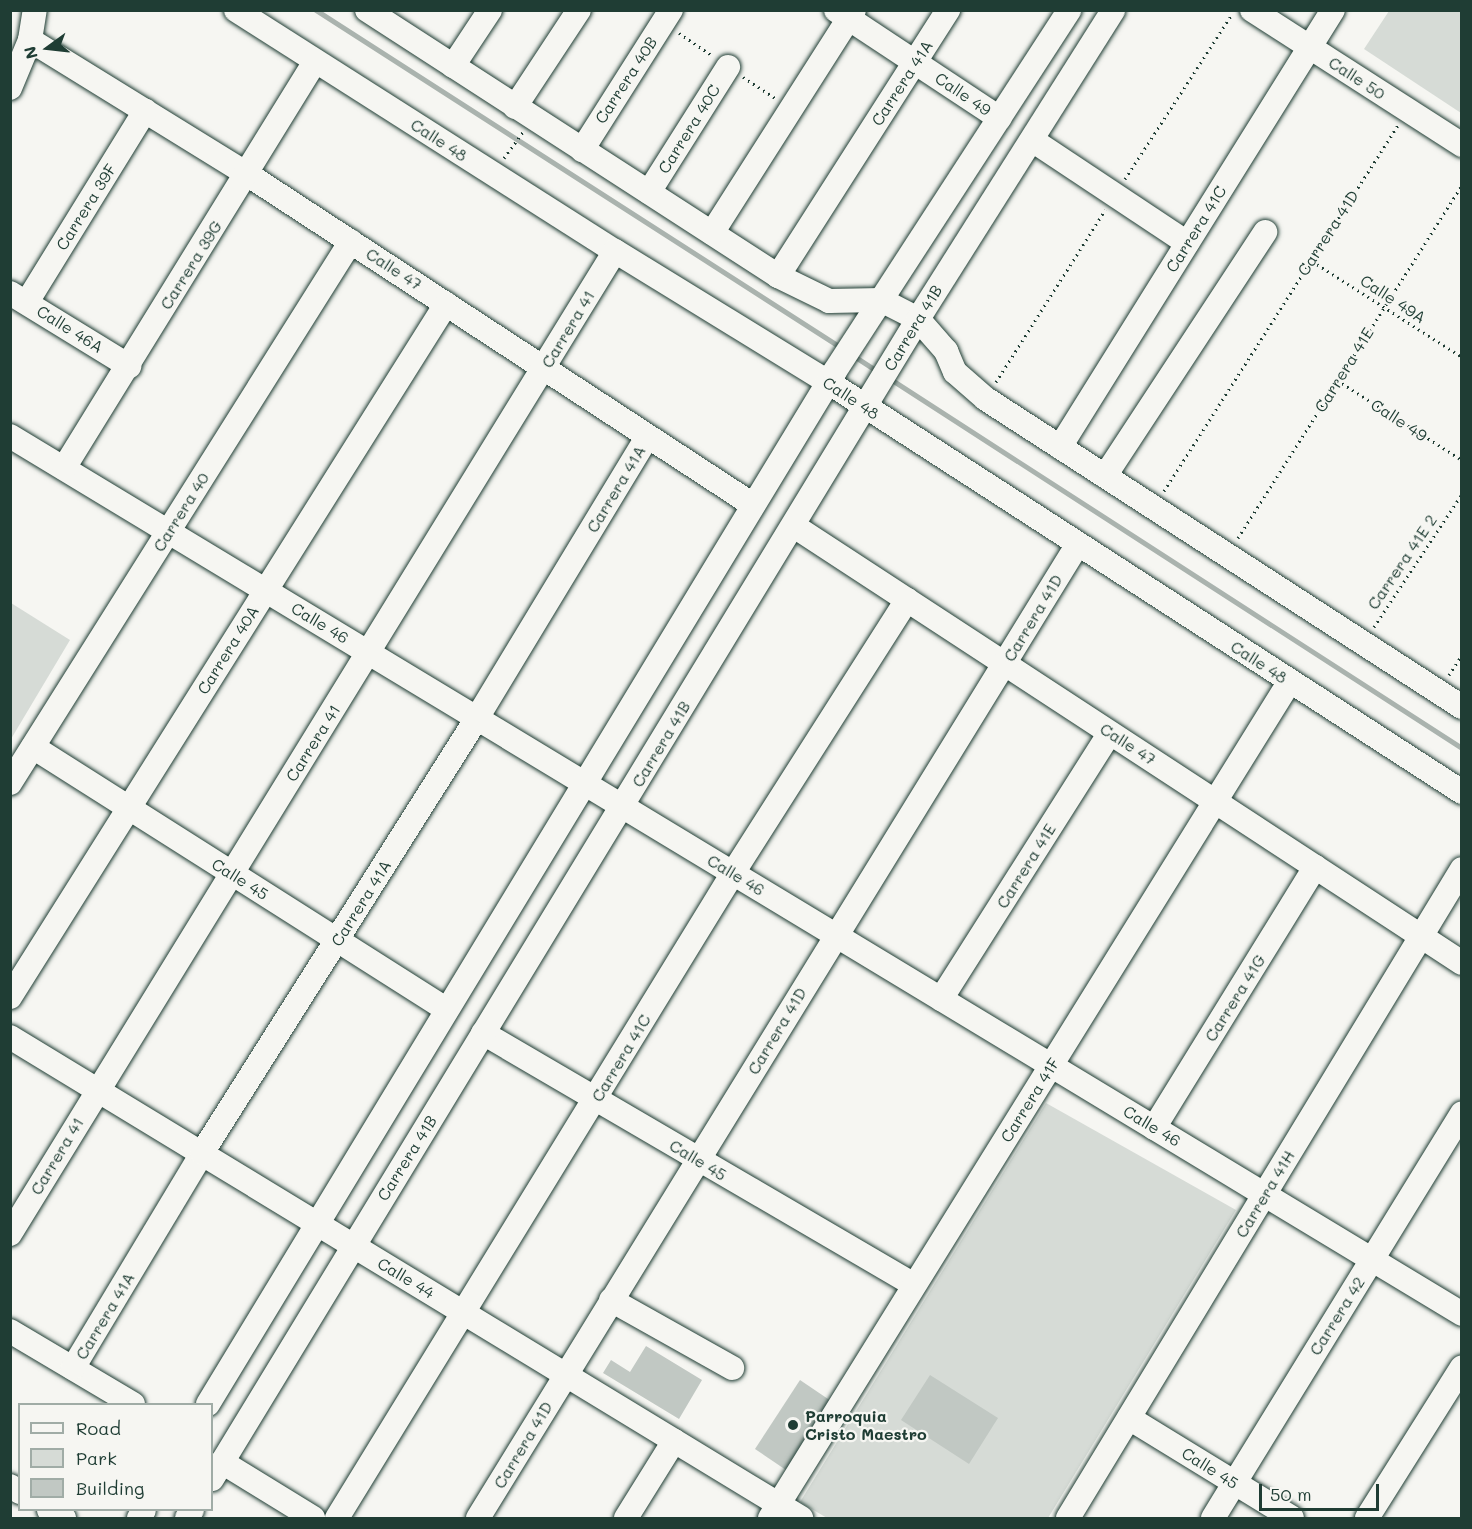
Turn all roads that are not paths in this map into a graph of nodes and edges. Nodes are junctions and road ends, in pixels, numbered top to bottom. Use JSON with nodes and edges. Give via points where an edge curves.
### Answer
{"nodes":[{"id":1,"x":35,"y":10,"type":"edge"},
{"id":2,"x":236,"y":10,"type":"edge"},
{"id":3,"x":490,"y":10,"type":"edge"},
{"id":4,"x":579,"y":10,"type":"edge"},
{"id":5,"x":671,"y":10,"type":"edge"},
{"id":6,"x":948,"y":10,"type":"edge"},
{"id":7,"x":1069,"y":10,"type":"edge"},
{"id":8,"x":1113,"y":10,"type":"edge"},
{"id":9,"x":1252,"y":10,"type":"edge"},
{"id":10,"x":1333,"y":10,"type":"edge"},
{"id":11,"x":846,"y":13,"type":"edge"},
{"id":12,"x":380,"y":14,"type":"edge"},
{"id":13,"x":30,"y":40,"type":"junction"},
{"id":14,"x":1310,"y":48,"type":"junction"},
{"id":15,"x":315,"y":61,"type":"junction"},
{"id":16,"x":915,"y":61,"type":"junction"},
{"id":17,"x":453,"y":66,"type":"junction"},
{"id":18,"x":728,"y":67,"type":"dead end"},
{"id":19,"x":10,"y":88,"type":"edge"},
{"id":20,"x":515,"y":107,"type":"junction"},
{"id":21,"x":146,"y":111,"type":"junction"},
{"id":22,"x":999,"y":118,"type":"junction"},
{"id":23,"x":1032,"y":140,"type":"junction"},
{"id":24,"x":1461,"y":145,"type":"edge"},
{"id":25,"x":582,"y":150,"type":"junction"},
{"id":26,"x":247,"y":174,"type":"junction"},
{"id":27,"x":649,"y":192,"type":"junction"},
{"id":28,"x":1265,"y":232,"type":"dead end"},
{"id":29,"x":712,"y":233,"type":"junction"},
{"id":30,"x":351,"y":241,"type":"junction"},
{"id":31,"x":1187,"y":243,"type":"junction"},
{"id":32,"x":615,"y":251,"type":"junction"},
{"id":33,"x":778,"y":276,"type":"junction"},
{"id":34,"x":19,"y":298,"type":"edge"},
{"id":35,"x":882,"y":300,"type":"junction"},
{"id":36,"x":447,"y":304,"type":"junction"},
{"id":37,"x":918,"y":319,"type":"junction"},
{"id":38,"x":129,"y":366,"type":"junction"},
{"id":39,"x":545,"y":366,"type":"junction"},
{"id":40,"x":833,"y":374,"type":"junction"},
{"id":41,"x":871,"y":399,"type":"junction"},
{"id":42,"x":10,"y":436,"type":"edge"},
{"id":43,"x":647,"y":437,"type":"junction"},
{"id":44,"x":1060,"y":447,"type":"junction"},
{"id":45,"x":64,"y":468,"type":"junction"},
{"id":46,"x":1105,"y":476,"type":"junction"},
{"id":47,"x":753,"y":505,"type":"junction"},
{"id":48,"x":794,"y":526,"type":"junction"},
{"id":49,"x":169,"y":531,"type":"junction"},
{"id":50,"x":1078,"y":544,"type":"junction"},
{"id":51,"x":266,"y":590,"type":"junction"},
{"id":52,"x":907,"y":600,"type":"junction"},
{"id":53,"x":369,"y":652,"type":"junction"},
{"id":54,"x":1005,"y":665,"type":"junction"},
{"id":55,"x":1290,"y":681,"type":"junction"},
{"id":56,"x":1461,"y":707,"type":"edge"},
{"id":57,"x":477,"y":718,"type":"junction"},
{"id":58,"x":1110,"y":733,"type":"junction"},
{"id":59,"x":33,"y":747,"type":"junction"},
{"id":60,"x":10,"y":783,"type":"edge"},
{"id":61,"x":585,"y":783,"type":"junction"},
{"id":62,"x":1461,"y":792,"type":"edge"},
{"id":63,"x":1215,"y":802,"type":"junction"},
{"id":64,"x":622,"y":806,"type":"junction"},
{"id":65,"x":129,"y":808,"type":"junction"},
{"id":66,"x":1316,"y":867,"type":"junction"},
{"id":67,"x":1461,"y":869,"type":"edge"},
{"id":68,"x":231,"y":873,"type":"junction"},
{"id":69,"x":733,"y":873,"type":"junction"},
{"id":70,"x":836,"y":935,"type":"junction"},
{"id":71,"x":1421,"y":936,"type":"junction"},
{"id":72,"x":338,"y":941,"type":"junction"},
{"id":73,"x":1461,"y":963,"type":"edge"},
{"id":74,"x":10,"y":997,"type":"edge"},
{"id":75,"x":941,"y":999,"type":"junction"},
{"id":76,"x":447,"y":1010,"type":"junction"},
{"id":77,"x":483,"y":1033,"type":"junction"},
{"id":78,"x":10,"y":1037,"type":"edge"},
{"id":79,"x":1051,"y":1065,"type":"junction"},
{"id":80,"x":98,"y":1090,"type":"junction"},
{"id":81,"x":596,"y":1099,"type":"junction"},
{"id":82,"x":1461,"y":1114,"type":"edge"},
{"id":83,"x":1154,"y":1128,"type":"junction"},
{"id":84,"x":202,"y":1153,"type":"junction"},
{"id":85,"x":698,"y":1160,"type":"junction"},
{"id":86,"x":1264,"y":1195,"type":"junction"},
{"id":87,"x":317,"y":1224,"type":"junction"},
{"id":88,"x":10,"y":1234,"type":"edge"},
{"id":89,"x":353,"y":1245,"type":"junction"},
{"id":90,"x":1372,"y":1260,"type":"junction"},
{"id":91,"x":914,"y":1285,"type":"junction"},
{"id":92,"x":611,"y":1300,"type":"junction"},
{"id":93,"x":461,"y":1311,"type":"junction"},
{"id":94,"x":1461,"y":1314,"type":"edge"},
{"id":95,"x":10,"y":1331,"type":"edge"},
{"id":96,"x":1461,"y":1367,"type":"edge"},
{"id":97,"x":73,"y":1368,"type":"junction"},
{"id":98,"x":732,"y":1368,"type":"dead end"},
{"id":99,"x":565,"y":1375,"type":"junction"},
{"id":100,"x":132,"y":1403,"type":"edge"},
{"id":101,"x":209,"y":1403,"type":"edge"},
{"id":102,"x":1129,"y":1418,"type":"junction"},
{"id":103,"x":674,"y":1442,"type":"junction"},
{"id":104,"x":217,"y":1471,"type":"edge"},
{"id":105,"x":1234,"y":1483,"type":"junction"},
{"id":106,"x":774,"y":1511,"type":"edge"},
{"id":107,"x":313,"y":1518,"type":"edge"},
{"id":108,"x":338,"y":1518,"type":"edge"},
{"id":109,"x":478,"y":1518,"type":"edge"},
{"id":110,"x":626,"y":1518,"type":"edge"},
{"id":111,"x":801,"y":1518,"type":"edge"},
{"id":112,"x":1068,"y":1518,"type":"edge"},
{"id":113,"x":1213,"y":1518,"type":"edge"},
{"id":114,"x":1292,"y":1518,"type":"edge"},
{"id":115,"x":1367,"y":1518,"type":"edge"}],
"edges":[{"from":1,"to":13,"type":"street"},
{"from":2,"to":15,"type":"street","name":"Calle 48"},
{"from":3,"to":17,"type":"street"},
{"from":4,"to":20,"type":"street"},
{"from":5,"to":25,"type":"street","name":"Carrera 40B"},
{"from":6,"to":16,"type":"street","name":"Carrera 41A"},
{"from":7,"to":22,"type":"street"},
{"from":8,"to":23,"type":"street","name":"Carrera 41B"},
{"from":9,"to":14,"type":"street","name":"Calle 50"},
{"from":10,"to":14,"type":"street","name":"Carrera 41C"},
{"from":11,"to":16,"type":"street","name":"Calle 49"},
{"from":11,"to":29,"type":"street"},
{"from":12,"to":17,"type":"street"},
{"from":13,"to":19,"type":"street"},
{"from":13,"to":21,"type":"street","name":"Calle 47"},
{"from":14,"to":24,"type":"street","name":"Calle 50"},
{"from":14,"to":31,"type":"street","name":"Carrera 41C"},
{"from":15,"to":26,"type":"street","name":"Carrera 39G"},
{"from":15,"to":32,"type":"street","name":"Calle 48"},
{"from":16,"to":22,"type":"street","name":"Calle 49"},
{"from":16,"to":33,"type":"street","name":"Carrera 41A"},
{"from":17,"to":20,"type":"street"},
{"from":18,"to":27,"type":"street","name":"Carrera 40C"},
{"from":20,"to":25,"type":"street"},
{"from":21,"to":26,"type":"street","name":"Calle 47"},
{"from":21,"to":34,"type":"street","name":"Carrera 39F"},
{"from":22,"to":35,"type":"street"},
{"from":23,"to":31,"type":"street"},
{"from":23,"to":37,"type":"street","name":"Carrera 41B"},
{"from":25,"to":27,"type":"street"},
{"from":26,"to":30,"type":"street","name":"Calle 47"},
{"from":26,"to":38,"type":"street","name":"Carrera 39G"},
{"from":27,"to":29,"type":"street"},
{"from":28,"to":46,"type":"street"},
{"from":29,"to":33,"type":"street"},
{"from":30,"to":36,"type":"street","name":"Calle 47"},
{"from":30,"to":49,"type":"street","name":"Carrera 40"},
{"from":31,"to":44,"type":"street","name":"Carrera 41C"},
{"from":32,"to":39,"type":"street","name":"Carrera 41"},
{"from":32,"to":40,"type":"street","name":"Calle 48"},
{"from":33,"to":35,"type":"street","via":[[829,301]]},
{"from":34,"to":38,"type":"street","name":"Calle 46A"},
{"from":35,"to":37,"type":"street"},
{"from":35,"to":40,"type":"street"},
{"from":36,"to":39,"type":"street","name":"Calle 47"},
{"from":36,"to":51,"type":"street","name":"Carrera 40A"},
{"from":37,"to":41,"type":"street","name":"Carrera 41B"},
{"from":37,"to":44,"type":"street","via":[[946,351],[955,372],[986,399]]},
{"from":38,"to":45,"type":"street","name":"Carrera 39G"},
{"from":39,"to":43,"type":"street","name":"Calle 47"},
{"from":39,"to":53,"type":"street","name":"Carrera 41"},
{"from":40,"to":41,"type":"street","name":"Calle 48"},
{"from":40,"to":47,"type":"street"},
{"from":41,"to":48,"type":"street","name":"Carrera 41B"},
{"from":41,"to":50,"type":"street","name":"Calle 48"},
{"from":42,"to":45,"type":"street","name":"Calle 46"},
{"from":43,"to":47,"type":"street","name":"Calle 47"},
{"from":43,"to":57,"type":"street","name":"Carrera 41A"},
{"from":44,"to":46,"type":"street"},
{"from":45,"to":49,"type":"street","name":"Calle 46"},
{"from":46,"to":56,"type":"street"},
{"from":47,"to":61,"type":"street"},
{"from":48,"to":52,"type":"street","name":"Calle 47"},
{"from":48,"to":64,"type":"street","name":"Carrera 41B"},
{"from":49,"to":51,"type":"street","name":"Calle 46"},
{"from":49,"to":59,"type":"street","name":"Carrera 40"},
{"from":50,"to":54,"type":"street","name":"Carrera 41D"},
{"from":50,"to":55,"type":"street","name":"Calle 48"},
{"from":51,"to":53,"type":"street","name":"Calle 46"},
{"from":51,"to":65,"type":"street","name":"Carrera 40A"},
{"from":52,"to":54,"type":"street","name":"Calle 47"},
{"from":52,"to":69,"type":"street","name":"Carrera 41C"},
{"from":53,"to":57,"type":"street","name":"Calle 46"},
{"from":53,"to":68,"type":"street","name":"Carrera 41"},
{"from":54,"to":58,"type":"street","name":"Calle 47"},
{"from":54,"to":70,"type":"street","name":"Carrera 41D"},
{"from":55,"to":62,"type":"street","name":"Calle 48"},
{"from":55,"to":63,"type":"street","name":"Carrera 41F"},
{"from":57,"to":61,"type":"street","name":"Calle 46"},
{"from":57,"to":72,"type":"street","name":"Carrera 41A"},
{"from":58,"to":63,"type":"street","name":"Calle 47"},
{"from":58,"to":75,"type":"street","name":"Carrera 41E"},
{"from":59,"to":60,"type":"street","name":"Carrera 40"},
{"from":59,"to":65,"type":"street","name":"Calle 45"},
{"from":61,"to":64,"type":"street","name":"Calle 46"},
{"from":61,"to":76,"type":"street"},
{"from":63,"to":66,"type":"street","name":"Calle 47"},
{"from":63,"to":79,"type":"street","name":"Carrera 41F"},
{"from":64,"to":69,"type":"street","name":"Calle 46"},
{"from":64,"to":77,"type":"street","name":"Carrera 41B"},
{"from":65,"to":68,"type":"street","name":"Calle 45"},
{"from":65,"to":74,"type":"street","name":"Carrera 40A"},
{"from":66,"to":71,"type":"street","name":"Calle 47"},
{"from":66,"to":83,"type":"street","name":"Carrera 41G"},
{"from":67,"to":71,"type":"street","name":"Carrera 41H"},
{"from":68,"to":72,"type":"street","name":"Calle 45"},
{"from":68,"to":80,"type":"street","name":"Carrera 41"},
{"from":69,"to":70,"type":"street","name":"Calle 46"},
{"from":69,"to":81,"type":"street","name":"Carrera 41C"},
{"from":70,"to":75,"type":"street","name":"Calle 46"},
{"from":70,"to":85,"type":"street","name":"Carrera 41D"},
{"from":71,"to":73,"type":"street","name":"Calle 47"},
{"from":71,"to":86,"type":"street","name":"Carrera 41H"},
{"from":72,"to":76,"type":"street","name":"Calle 45"},
{"from":72,"to":84,"type":"street","name":"Carrera 41A"},
{"from":75,"to":79,"type":"street","name":"Calle 46"},
{"from":76,"to":87,"type":"street"},
{"from":77,"to":81,"type":"street","name":"Calle 45"},
{"from":77,"to":89,"type":"street","name":"Carrera 41B"},
{"from":78,"to":80,"type":"street","name":"Calle 44"},
{"from":79,"to":83,"type":"street","name":"Calle 46"},
{"from":79,"to":91,"type":"street","name":"Carrera 41F"},
{"from":80,"to":84,"type":"street","name":"Calle 44"},
{"from":80,"to":88,"type":"street","name":"Carrera 41"},
{"from":81,"to":85,"type":"street","name":"Calle 45"},
{"from":81,"to":93,"type":"street","name":"Carrera 41C"},
{"from":82,"to":90,"type":"street","name":"Carrera 42"},
{"from":83,"to":86,"type":"street","name":"Calle 46"},
{"from":84,"to":87,"type":"street","name":"Calle 44"},
{"from":84,"to":97,"type":"street","name":"Carrera 41A"},
{"from":85,"to":91,"type":"street","name":"Calle 45"},
{"from":85,"to":92,"type":"street","name":"Carrera 41D"},
{"from":86,"to":90,"type":"street","name":"Calle 46"},
{"from":86,"to":102,"type":"street","name":"Carrera 41H"},
{"from":87,"to":89,"type":"street","name":"Calle 44"},
{"from":87,"to":101,"type":"street"},
{"from":89,"to":93,"type":"street","name":"Calle 44"},
{"from":89,"to":104,"type":"street","name":"Carrera 41B"},
{"from":90,"to":94,"type":"street","name":"Calle 46"},
{"from":90,"to":105,"type":"street","name":"Carrera 42"},
{"from":91,"to":106,"type":"street","name":"Carrera 41F"},
{"from":92,"to":98,"type":"street"},
{"from":92,"to":99,"type":"street","name":"Carrera 41D"},
{"from":93,"to":99,"type":"street","name":"Calle 44"},
{"from":93,"to":108,"type":"street","name":"Carrera 41C"},
{"from":95,"to":97,"type":"street"},
{"from":96,"to":115,"type":"street"},
{"from":97,"to":100,"type":"street"},
{"from":99,"to":103,"type":"street","name":"Calle 44"},
{"from":99,"to":109,"type":"street","name":"Carrera 41D"},
{"from":102,"to":105,"type":"street","name":"Calle 45"},
{"from":102,"to":112,"type":"street","name":"Carrera 41H"},
{"from":103,"to":106,"type":"street","name":"Calle 44"},
{"from":103,"to":110,"type":"street"},
{"from":104,"to":107,"type":"street"},
{"from":105,"to":113,"type":"street","name":"Carrera 42"},
{"from":105,"to":114,"type":"street","name":"Calle 45"},
{"from":106,"to":111,"type":"street","name":"Calle 44"}]}
